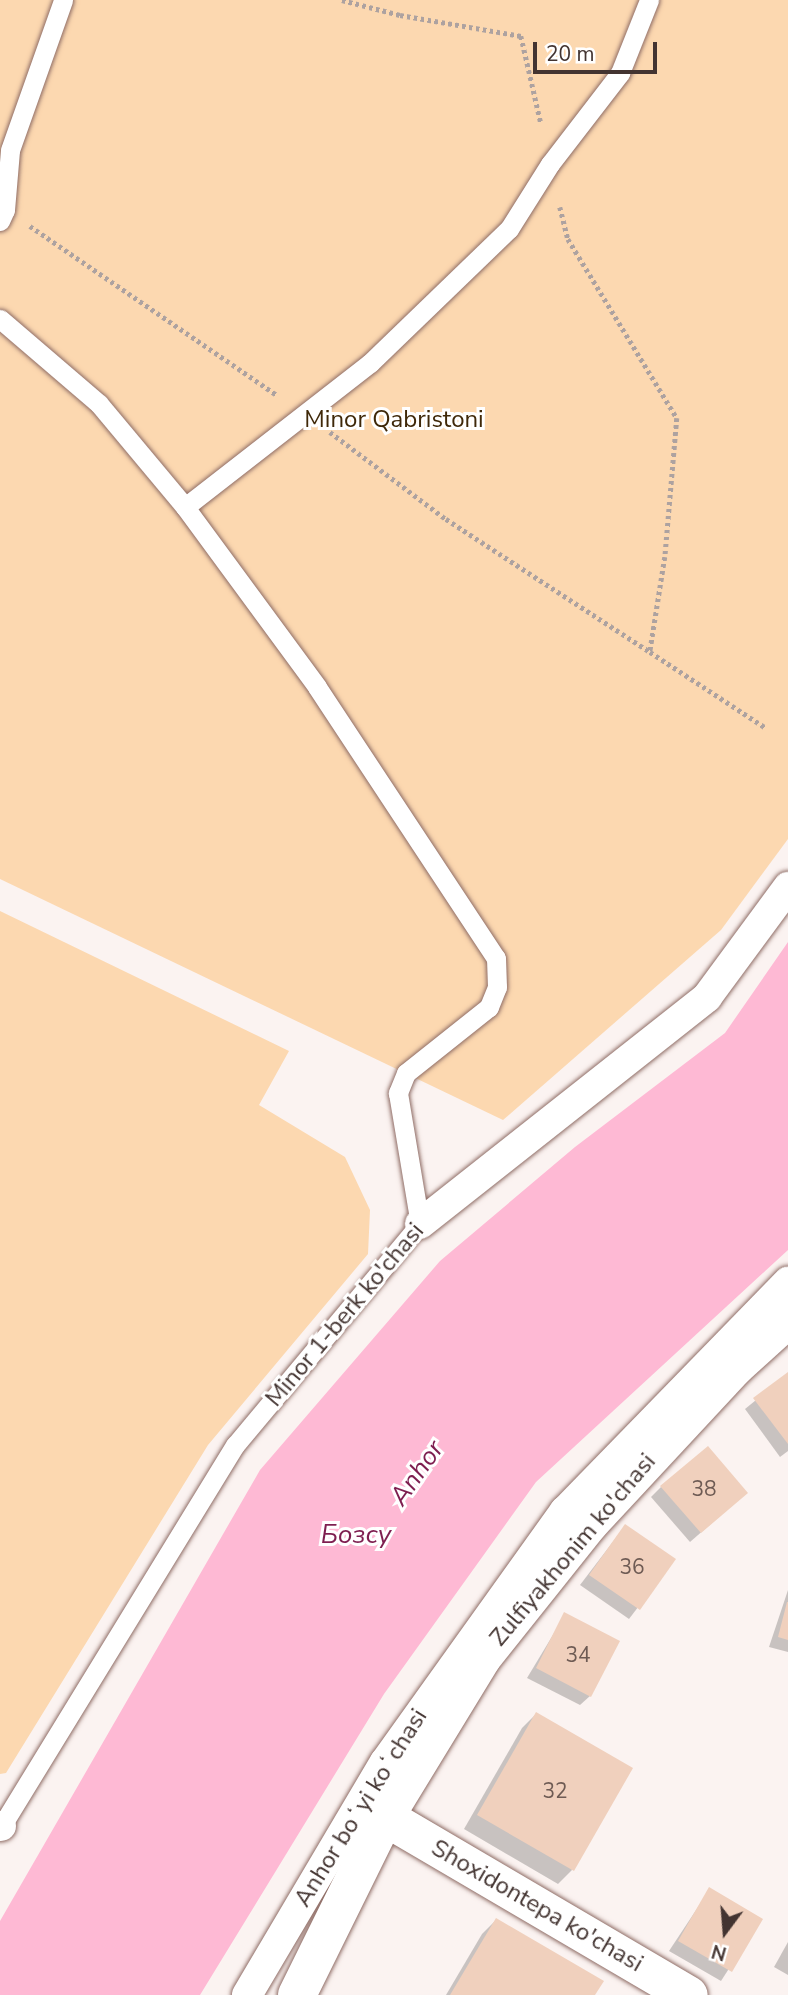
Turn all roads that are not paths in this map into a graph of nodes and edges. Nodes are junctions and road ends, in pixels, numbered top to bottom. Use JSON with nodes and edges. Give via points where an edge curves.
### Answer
{"nodes":[{"id":1,"x":63,"y":0,"type":"edge"},
{"id":2,"x":649,"y":0,"type":"edge"},
{"id":3,"x":0,"y":221,"type":"edge"},
{"id":4,"x":0,"y":319,"type":"edge"},
{"id":5,"x":185,"y":508,"type":"junction"},
{"id":6,"x":788,"y":887,"type":"edge"},
{"id":7,"x":420,"y":1224,"type":"junction"},
{"id":8,"x":788,"y":1282,"type":"edge"},
{"id":9,"x":788,"y":1319,"type":"edge"},
{"id":10,"x":385,"y":1816,"type":"junction"},
{"id":11,"x":1,"y":1827,"type":"edge"},
{"id":12,"x":247,"y":1995,"type":"edge"},
{"id":13,"x":297,"y":1995,"type":"edge"},
{"id":14,"x":688,"y":1995,"type":"edge"}],
"edges":[{"from":1,"to":3,"type":"lane","via":[[10,150]]},
{"from":2,"to":5,"type":"lane","via":[[620,74],[550,164],[509,229],[370,363]]},
{"from":4,"to":5,"type":"lane","via":[[99,404]]},
{"from":5,"to":7,"type":"lane","via":[[317,687],[496,958],[497,987],[489,1007],[406,1073],[398,1093]]},
{"from":6,"to":7,"type":"street","name":"Minor 1-berk ko'chasi","via":[[707,997]]},
{"from":7,"to":11,"type":"lane","name":"Minor 1-berk ko'chasi","via":[[235,1445]]},
{"from":8,"to":12,"type":"street","name":"Anhor boʻyi koʻchasi","via":[[565,1511],[385,1762]]},
{"from":9,"to":10,"type":"street","name":"Zulfiyakhonim ko'chasi","via":[[735,1367],[560,1558],[482,1658]]},
{"from":10,"to":13,"type":"street","name":"Zulfiyakhonim ko'chasi"},
{"from":10,"to":14,"type":"street","name":"Shoxidontepa ko'chasi"}]}
